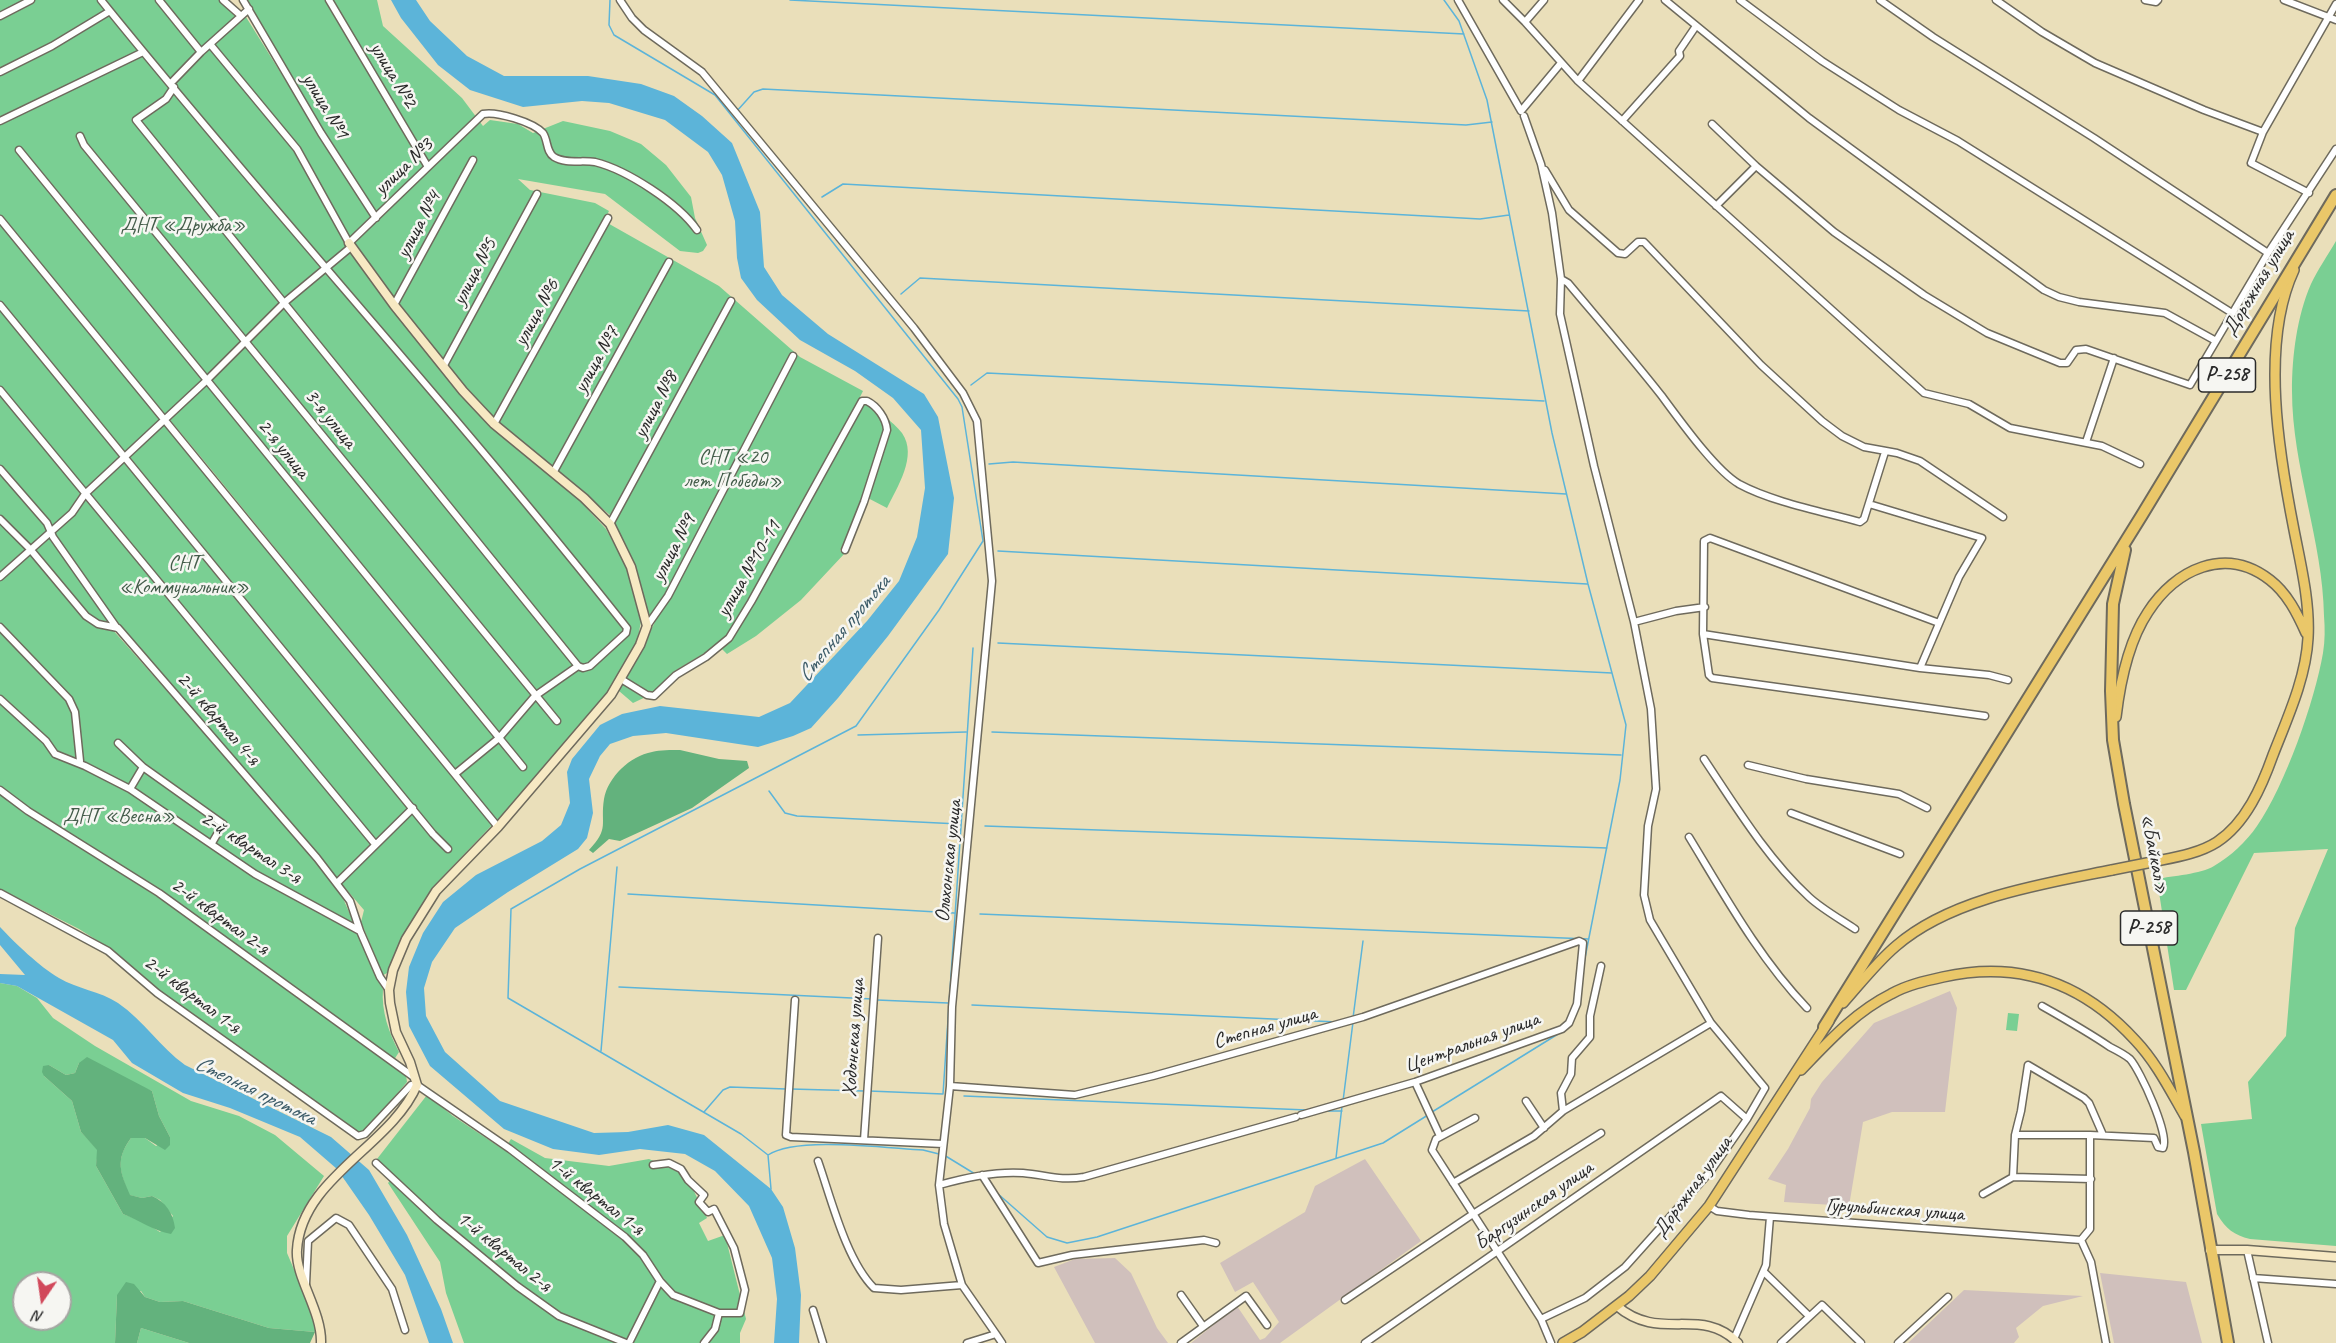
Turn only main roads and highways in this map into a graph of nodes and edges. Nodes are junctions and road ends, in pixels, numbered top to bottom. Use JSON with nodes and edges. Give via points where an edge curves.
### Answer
{"nodes":[{"id":1,"x":2336,"y":195,"type":"edge"},
{"id":2,"x":2312,"y":234,"type":"junction"},
{"id":3,"x":2142,"y":515,"type":"junction"},
{"id":4,"x":2308,"y":638,"type":"junction"},
{"id":5,"x":2114,"y":740,"type":"junction"},
{"id":6,"x":1824,"y":1027,"type":"junction"},
{"id":7,"x":1785,"y":1087,"type":"junction"},
{"id":8,"x":2185,"y":1116,"type":"junction"},
{"id":9,"x":1563,"y":1343,"type":"edge"},
{"id":10,"x":2228,"y":1343,"type":"edge"}],
"edges":[{"from":1,"to":2,"type":"highway","name":"Дорожная улица","number":"Р-258"},
{"from":2,"to":3,"type":"highway","name":"Дорожная улица","number":"Р-258"},
{"from":2,"to":4,"type":"main road","name":"Дорожная улица","via":[[2285,294],[2277,347],[2276,395],[2280,459],[2304,582]]},
{"from":3,"to":5,"type":"highway","name":"«Байкал»","number":"Р-258","via":[[2123,555],[2113,604]]},
{"from":3,"to":6,"type":"highway"},
{"from":4,"to":5,"type":"main road","via":[[2291,602],[2260,573],[2227,564],[2188,572],[2158,598],[2138,632],[2118,695]]},
{"from":4,"to":6,"type":"main road","name":"Дорожная улица","bridge":true,"via":[[2301,674],[2268,770],[2231,831],[2200,850],[2016,891],[1949,914],[1897,945]]},
{"from":5,"to":8,"type":"highway","name":"«Байкал»","number":"Р-258"},
{"from":6,"to":7,"type":"main road","name":"Дорожная улица"},
{"from":7,"to":8,"type":"main road","via":[[1844,1025],[1891,993],[1952,975],[2000,970],[2053,982],[2104,1010],[2136,1040]]},
{"from":7,"to":9,"type":"main road","name":"Дорожная улица","via":[[1709,1206],[1650,1276],[1617,1306]]},
{"from":8,"to":10,"type":"highway","name":"«Байкал»","number":"Р-258"}]}
